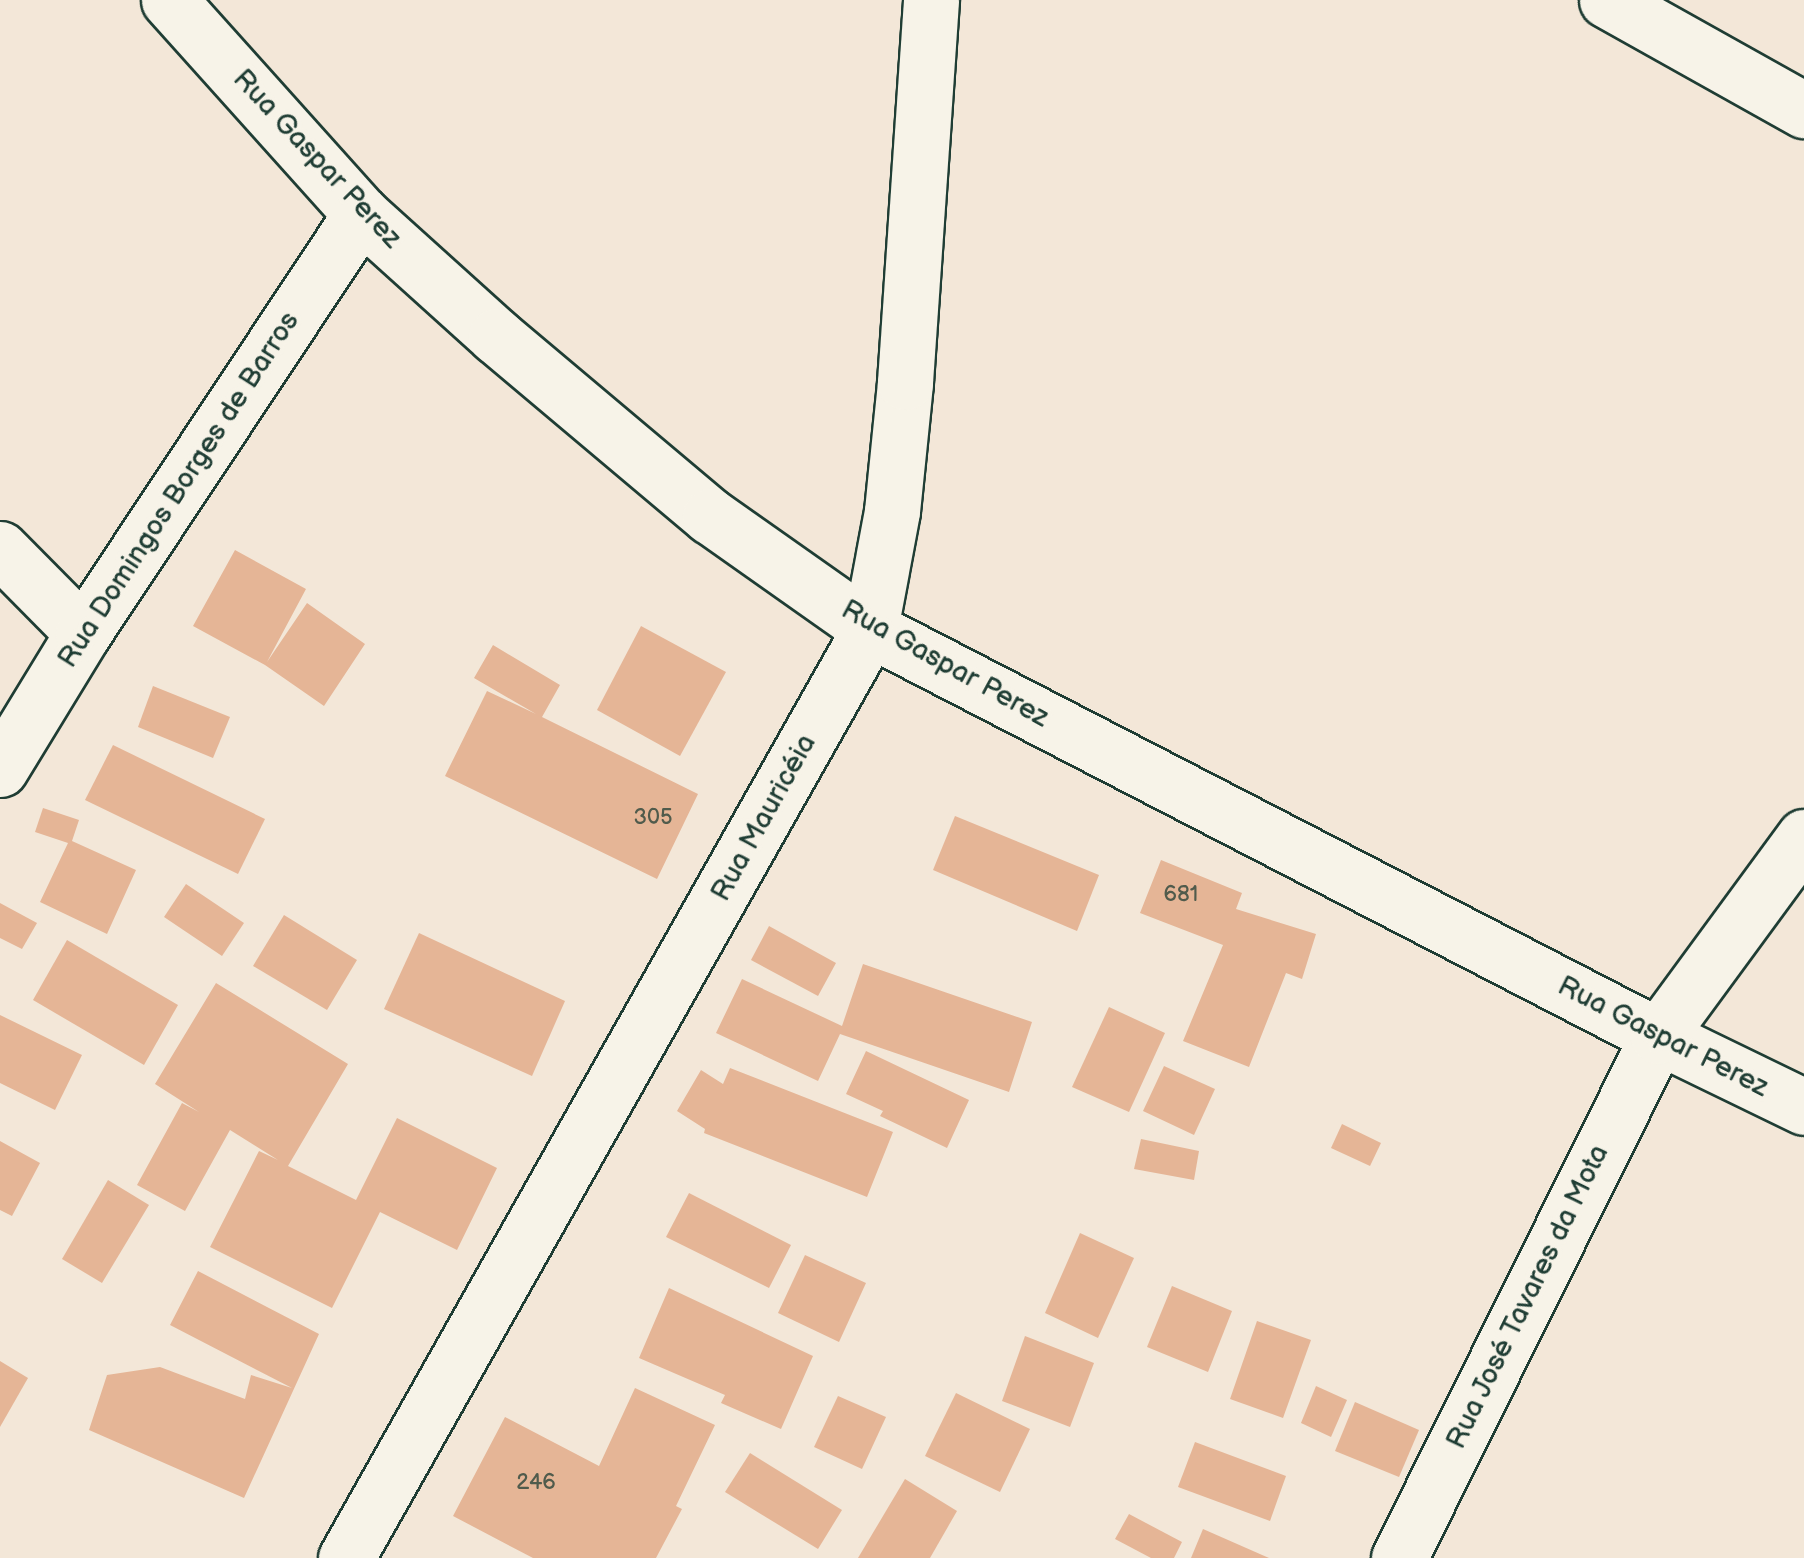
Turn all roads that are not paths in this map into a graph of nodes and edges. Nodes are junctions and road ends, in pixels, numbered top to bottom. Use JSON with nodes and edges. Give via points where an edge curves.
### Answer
{"nodes":[{"id":1,"x":169,"y":0,"type":"edge"},
{"id":2,"x":931,"y":0,"type":"edge"},
{"id":3,"x":1607,"y":0,"type":"edge"},
{"id":4,"x":1804,"y":110,"type":"edge"},
{"id":5,"x":361,"y":214,"type":"junction"},
{"id":6,"x":0,"y":550,"type":"edge"},
{"id":7,"x":870,"y":629,"type":"junction"},
{"id":8,"x":83,"y":633,"type":"junction"},
{"id":9,"x":0,"y":769,"type":"edge"},
{"id":10,"x":1804,"y":837,"type":"edge"},
{"id":11,"x":1658,"y":1036,"type":"junction"},
{"id":12,"x":1804,"y":1107,"type":"edge"},
{"id":13,"x":346,"y":1558,"type":"edge"},
{"id":14,"x":1399,"y":1558,"type":"edge"}],
"edges":[{"from":1,"to":5,"type":"street","name":"Rua Gaspar Perez"},
{"from":2,"to":7,"type":"street","name":"Rua Mauricéia","via":[[905,382],[892,512]]},
{"from":3,"to":4,"type":"street"},
{"from":5,"to":7,"type":"street","name":"Rua Gaspar Perez","via":[[710,516]]},
{"from":5,"to":8,"type":"street","name":"Rua Domingos Borges de Barros"},
{"from":6,"to":8,"type":"street"},
{"from":7,"to":11,"type":"street","name":"Rua Gaspar Perez"},
{"from":7,"to":13,"type":"street","name":"Rua Mauricéia"},
{"from":8,"to":9,"type":"street","name":"Rua Domingos Borges de Barros"},
{"from":10,"to":11,"type":"street","name":"Rua José Tavares da Mota"},
{"from":11,"to":12,"type":"street","name":"Rua Gaspar Perez"},
{"from":11,"to":14,"type":"street","name":"Rua José Tavares da Mota"}]}
